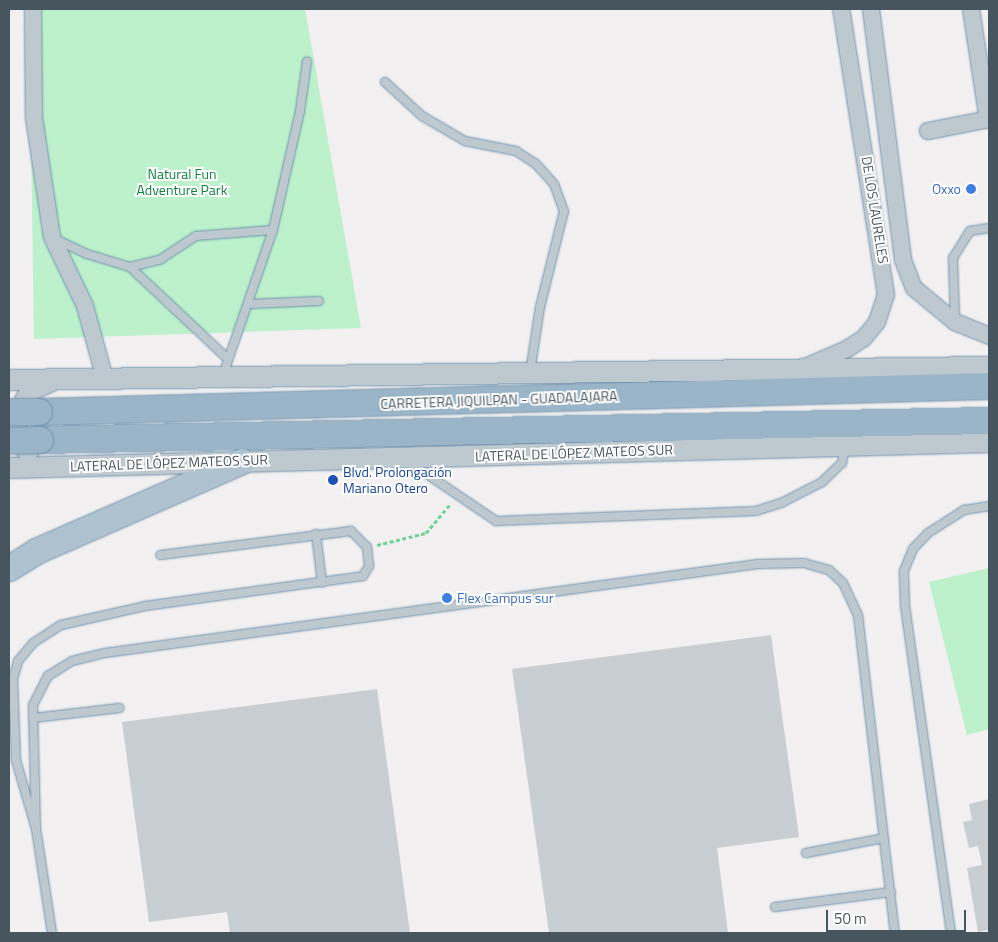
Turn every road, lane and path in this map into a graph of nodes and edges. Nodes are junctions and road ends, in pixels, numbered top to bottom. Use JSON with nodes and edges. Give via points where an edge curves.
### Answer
{"nodes":[{"id":1,"x":971,"y":9,"type":"edge"},
{"id":2,"x":35,"y":10,"type":"edge"},
{"id":3,"x":871,"y":10,"type":"edge"},
{"id":4,"x":842,"y":13,"type":"edge"},
{"id":5,"x":307,"y":61,"type":"dead end"},
{"id":6,"x":385,"y":82,"type":"dead end"},
{"id":7,"x":989,"y":120,"type":"edge"},
{"id":8,"x":928,"y":131,"type":"dead end"},
{"id":9,"x":890,"y":155,"type":"junction"},
{"id":10,"x":867,"y":159,"type":"junction"},
{"id":11,"x":989,"y":228,"type":"edge"},
{"id":12,"x":273,"y":230,"type":"junction"},
{"id":13,"x":52,"y":237,"type":"junction"},
{"id":14,"x":130,"y":267,"type":"junction"},
{"id":15,"x":906,"y":269,"type":"junction"},
{"id":16,"x":886,"y":274,"type":"junction"},
{"id":17,"x":319,"y":302,"type":"dead end"},
{"id":18,"x":249,"y":304,"type":"junction"},
{"id":19,"x":955,"y":322,"type":"junction"},
{"id":20,"x":989,"y":336,"type":"edge"},
{"id":21,"x":989,"y":367,"type":"edge"},
{"id":22,"x":225,"y":368,"type":"junction"},
{"id":23,"x":802,"y":368,"type":"junction"},
{"id":24,"x":530,"y":372,"type":"junction"},
{"id":25,"x":105,"y":379,"type":"junction"},
{"id":26,"x":9,"y":380,"type":"edge"},
{"id":27,"x":58,"y":380,"type":"junction"},
{"id":28,"x":989,"y":386,"type":"edge"},
{"id":29,"x":9,"y":412,"type":"edge"},
{"id":30,"x":989,"y":421,"type":"edge"},
{"id":31,"x":9,"y":441,"type":"edge"},
{"id":32,"x":989,"y":442,"type":"edge"},
{"id":33,"x":845,"y":446,"type":"junction"},
{"id":34,"x":401,"y":457,"type":"junction"},
{"id":35,"x":242,"y":461,"type":"junction"},
{"id":36,"x":68,"y":466,"type":"junction"},
{"id":37,"x":9,"y":468,"type":"edge"},
{"id":38,"x":458,"y":495,"type":"junction"},
{"id":39,"x":989,"y":506,"type":"edge"},
{"id":40,"x":316,"y":534,"type":"junction"},
{"id":41,"x":367,"y":547,"type":"junction"},
{"id":42,"x":161,"y":555,"type":"dead end"},
{"id":43,"x":9,"y":568,"type":"edge"},
{"id":44,"x":322,"y":584,"type":"junction"},
{"id":45,"x":119,"y":708,"type":"dead end"},
{"id":46,"x":33,"y":718,"type":"junction"},
{"id":47,"x":36,"y":829,"type":"junction"},
{"id":48,"x":884,"y":838,"type":"junction"},
{"id":49,"x":806,"y":853,"type":"dead end"},
{"id":50,"x":891,"y":892,"type":"junction"},
{"id":51,"x":775,"y":907,"type":"dead end"},
{"id":52,"x":52,"y":933,"type":"edge"},
{"id":53,"x":895,"y":933,"type":"edge"},
{"id":54,"x":952,"y":933,"type":"edge"}],
"edges":[{"from":1,"to":7,"type":"street"},
{"from":2,"to":13,"type":"street","via":[[34,118]]},
{"from":3,"to":4,"type":"street"},
{"from":3,"to":9,"type":"street","name":"DE LOS LAURELES"},
{"from":4,"to":10,"type":"street","name":"DE LOS LAURELES"},
{"from":5,"to":12,"type":"lane","via":[[300,111]]},
{"from":6,"to":24,"type":"lane","via":[[422,116],[465,141],[516,151],[536,164],[554,184],[564,211],[540,307]]},
{"from":7,"to":8,"type":"street"},
{"from":9,"to":10,"type":"street"},
{"from":9,"to":15,"type":"street","name":"DE LOS LAURELES"},
{"from":10,"to":16,"type":"street","name":"DE LOS LAURELES"},
{"from":11,"to":19,"type":"lane","via":[[970,231],[952,258]]},
{"from":12,"to":14,"type":"lane","via":[[196,236],[161,260]]},
{"from":12,"to":18,"type":"lane"},
{"from":13,"to":14,"type":"lane","via":[[86,254]]},
{"from":13,"to":25,"type":"street","via":[[85,306]]},
{"from":14,"to":22,"type":"lane"},
{"from":15,"to":16,"type":"street"},
{"from":15,"to":19,"type":"street","name":"DE LOS LAURELES","via":[[914,288]]},
{"from":16,"to":23,"type":"street","name":"DE LOS LAURELES","via":[[886,294],[877,322],[864,338],[848,349]]},
{"from":17,"to":18,"type":"lane"},
{"from":18,"to":22,"type":"lane"},
{"from":19,"to":20,"type":"street","name":"DE LOS LAURELES"},
{"from":21,"to":23,"type":"street"},
{"from":22,"to":24,"type":"street"},
{"from":22,"to":25,"type":"street"},
{"from":23,"to":24,"type":"street"},
{"from":25,"to":27,"type":"street"},
{"from":26,"to":27,"type":"street"},
{"from":27,"to":36,"type":"street","via":[[44,383],[22,401],[16,429],[29,454],[41,462]]},
{"from":28,"to":29,"type":"highway","name":"CARRETERA JIQUILPAN - GUADALAJARA","bridge":true},
{"from":30,"to":31,"type":"highway","name":"CARRETERA JIQUILPAN - GUADALAJARA","bridge":true},
{"from":32,"to":33,"type":"street","name":"LATERAL DE LÓPEZ MATEOS SUR"},
{"from":33,"to":34,"type":"street","name":"LATERAL DE LÓPEZ MATEOS SUR"},
{"from":33,"to":38,"type":"lane","via":[[842,463],[822,482],[783,502],[756,511],[496,521]]},
{"from":34,"to":35,"type":"street","name":"LATERAL DE LÓPEZ MATEOS SUR"},
{"from":34,"to":38,"type":"lane"},
{"from":35,"to":36,"type":"street","name":"LATERAL DE LÓPEZ MATEOS SUR"},
{"from":35,"to":43,"type":"main road","via":[[36,551]]},
{"from":36,"to":37,"type":"street","name":"LATERAL DE LÓPEZ MATEOS SUR"},
{"from":38,"to":41,"type":"path","via":[[426,533]]},
{"from":39,"to":54,"type":"lane","via":[[964,510],[928,533],[914,550],[904,571],[906,606]]},
{"from":40,"to":41,"type":"lane","via":[[351,531]]},
{"from":40,"to":42,"type":"lane"},
{"from":40,"to":44,"type":"lane"},
{"from":41,"to":44,"type":"lane","via":[[369,566],[363,576]]},
{"from":44,"to":47,"type":"lane","via":[[145,606],[61,625],[33,643],[18,661],[12,679],[16,760]]},
{"from":45,"to":46,"type":"lane"},
{"from":46,"to":47,"type":"lane"},
{"from":46,"to":48,"type":"lane","via":[[33,705],[48,676],[72,661],[105,653],[748,565],[804,562],[829,570],[843,583],[858,615]]},
{"from":47,"to":52,"type":"lane"},
{"from":48,"to":49,"type":"lane"},
{"from":48,"to":50,"type":"lane"},
{"from":50,"to":51,"type":"lane"},
{"from":50,"to":53,"type":"lane"}]}
